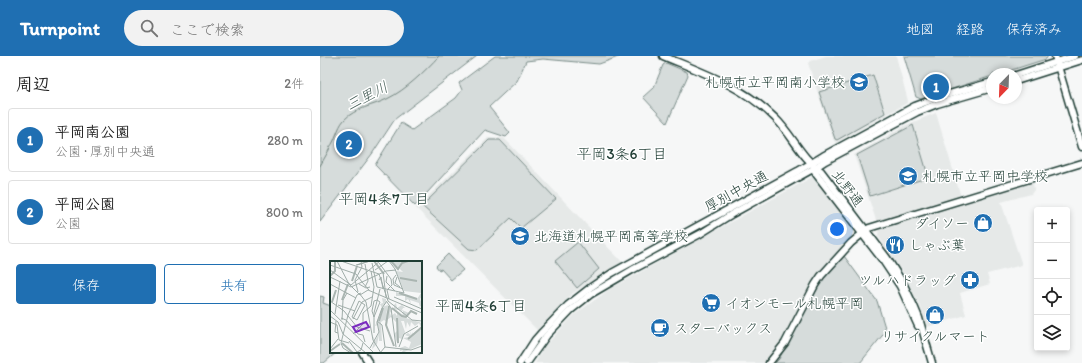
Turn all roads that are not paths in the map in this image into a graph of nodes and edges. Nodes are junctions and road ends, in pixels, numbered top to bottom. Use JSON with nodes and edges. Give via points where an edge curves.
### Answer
{"nodes":[{"id":1,"x":663,"y":56,"type":"edge"},
{"id":2,"x":1075,"y":56,"type":"edge"},
{"id":3,"x":1082,"y":60,"type":"edge"},
{"id":4,"x":1057,"y":62,"type":"edge"},
{"id":5,"x":1022,"y":73,"type":"edge"},
{"id":6,"x":1022,"y":78,"type":"edge"},
{"id":7,"x":986,"y":84,"type":"edge"},
{"id":8,"x":986,"y":90,"type":"edge"},
{"id":9,"x":1082,"y":147,"type":"edge"},
{"id":10,"x":1082,"y":163,"type":"edge"},
{"id":11,"x":813,"y":166,"type":"junction"},
{"id":12,"x":864,"y":232,"type":"junction"},
{"id":13,"x":363,"y":353,"type":"edge"},
{"id":14,"x":370,"y":363,"type":"edge"},
{"id":15,"x":520,"y":363,"type":"edge"},
{"id":16,"x":527,"y":363,"type":"edge"},
{"id":17,"x":769,"y":363,"type":"edge"},
{"id":18,"x":932,"y":363,"type":"edge"}],
"edges":[{"from":1,"to":11,"type":"main road","name":"北野通","via":[[730,85],[751,98],[776,119]]},
{"from":2,"to":4,"type":"main road"},
{"from":3,"to":4,"type":"main road"},
{"from":4,"to":5,"type":"main road"},
{"from":4,"to":6,"type":"main road"},
{"from":4,"to":9,"type":"main road"},
{"from":7,"to":11,"type":"main road","name":"厚別中央通","via":[[915,106]]},
{"from":8,"to":11,"type":"main road","name":"厚別中央通","via":[[917,112]]},
{"from":10,"to":12,"type":"main road","via":[[869,228]]},
{"from":11,"to":12,"type":"main road","name":"北野通","via":[[820,171]]},
{"from":11,"to":15,"type":"main road","name":"厚別中央通","via":[[612,273],[591,287],[568,305],[542,332]]},
{"from":11,"to":16,"type":"main road","name":"厚別中央通","via":[[700,234],[591,294],[549,333]]},
{"from":12,"to":17,"type":"main road","via":[[821,276],[785,343]]},
{"from":12,"to":18,"type":"main road","name":"北野通","via":[[887,258],[903,284],[919,318]]},
{"from":13,"to":14,"type":"main road"}]}
